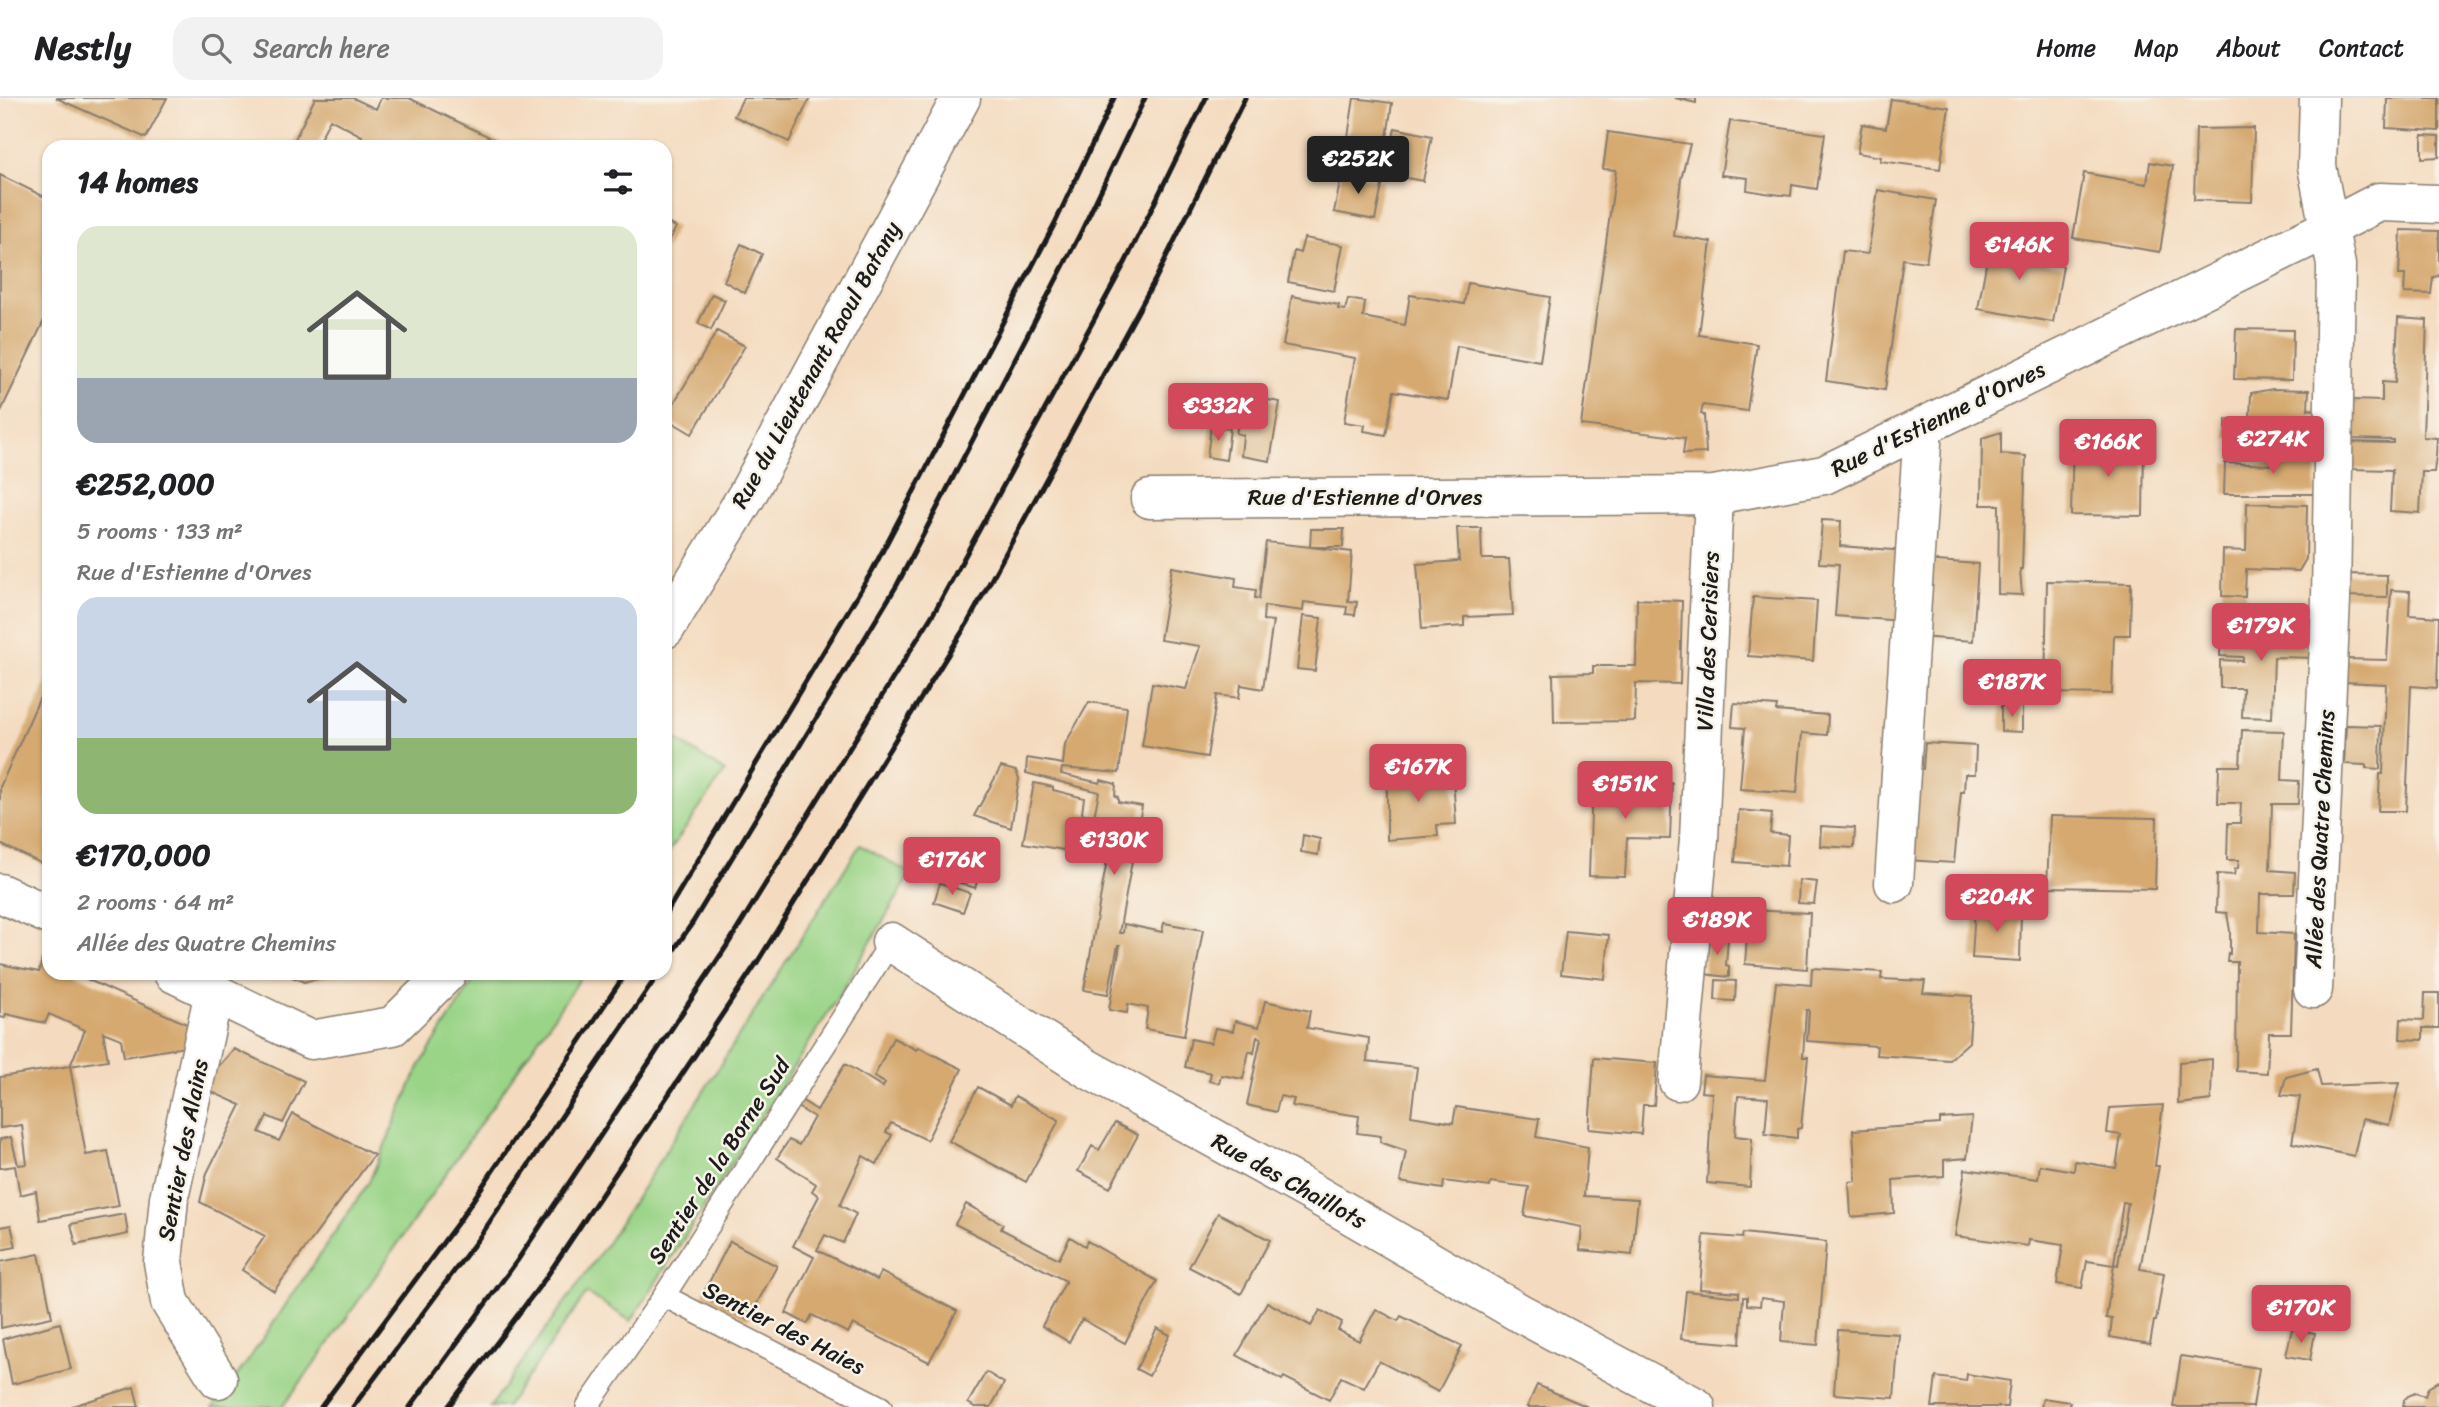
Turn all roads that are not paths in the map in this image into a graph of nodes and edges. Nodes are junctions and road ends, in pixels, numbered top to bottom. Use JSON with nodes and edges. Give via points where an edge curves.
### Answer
{"nodes":[{"id":1,"x":961,"y":98,"type":"edge"},
{"id":2,"x":2319,"y":98,"type":"edge"},
{"id":3,"x":2439,"y":204,"type":"edge"},
{"id":4,"x":2329,"y":228,"type":"junction"},
{"id":5,"x":1923,"y":427,"type":"junction"},
{"id":6,"x":1714,"y":495,"type":"junction"},
{"id":7,"x":1150,"y":499,"type":"dead end"},
{"id":8,"x":672,"y":618,"type":"edge"},
{"id":9,"x":1894,"y":883,"type":"dead end"},
{"id":10,"x":0,"y":893,"type":"edge"},
{"id":11,"x":42,"y":912,"type":"edge"},
{"id":12,"x":891,"y":942,"type":"joint"},
{"id":13,"x":188,"y":980,"type":"edge"},
{"id":14,"x":440,"y":980,"type":"edge"},
{"id":15,"x":2313,"y":989,"type":"dead end"},
{"id":16,"x":214,"y":992,"type":"junction"},
{"id":17,"x":1678,"y":1081,"type":"dead end"},
{"id":18,"x":664,"y":1296,"type":"junction"},
{"id":19,"x":218,"y":1379,"type":"dead end"},
{"id":20,"x":587,"y":1407,"type":"edge"},
{"id":21,"x":881,"y":1407,"type":"edge"},
{"id":22,"x":1696,"y":1407,"type":"edge"}],
"edges":[{"from":1,"to":8,"type":"street","name":"Rue du Lieutenant Raoul Batany","via":[[747,495]]},
{"from":2,"to":4,"type":"street","name":"Allée des Quatre Chemins","via":[[2316,166]]},
{"from":3,"to":4,"type":"street","name":"Rue d'Estienne d'Orves","via":[[2379,202]]},
{"from":4,"to":5,"type":"street","name":"Rue d'Estienne d'Orves"},
{"from":4,"to":15,"type":"street","name":"Allée des Quatre Chemins","via":[[2336,265],[2331,600]]},
{"from":5,"to":6,"type":"street","name":"Rue d'Estienne d'Orves","via":[[1824,475]]},
{"from":5,"to":9,"type":"street"},
{"from":6,"to":7,"type":"street","name":"Rue d'Estienne d'Orves"},
{"from":6,"to":17,"type":"street","name":"Villa des Cerisiers","via":[[1699,839]]},
{"from":10,"to":11,"type":"street"},
{"from":12,"to":18,"type":"lane","name":"Sentier de la Borne Sud"},
{"from":12,"to":22,"type":"street","name":"Rue des Chaillots","via":[[1088,1069]]},
{"from":13,"to":16,"type":"street"},
{"from":14,"to":16,"type":"street","via":[[393,1026],[311,1040]]},
{"from":16,"to":19,"type":"street","name":"Sentier des Alains","via":[[169,1198],[163,1262],[170,1302]]},
{"from":18,"to":20,"type":"lane","name":"Sentier de la Borne Sud"},
{"from":18,"to":21,"type":"lane","name":"Sentier des Haies"}]}
